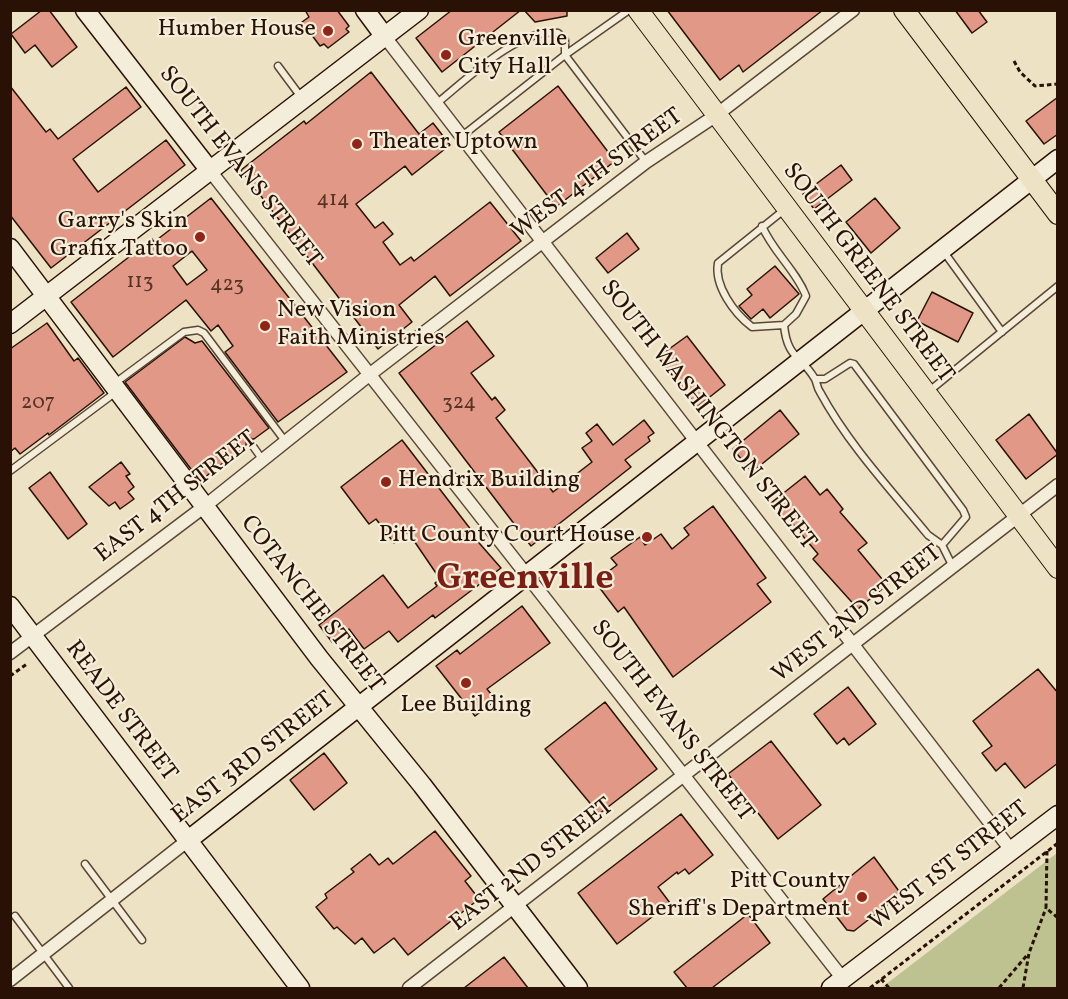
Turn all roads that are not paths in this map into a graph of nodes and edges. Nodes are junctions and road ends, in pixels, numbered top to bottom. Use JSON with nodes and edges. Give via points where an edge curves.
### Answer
{"nodes":[{"id":1,"x":85,"y":10,"type":"edge"},
{"id":2,"x":365,"y":10,"type":"edge"},
{"id":3,"x":419,"y":10,"type":"edge"},
{"id":4,"x":629,"y":10,"type":"edge"},
{"id":5,"x":638,"y":10,"type":"edge"},
{"id":6,"x":853,"y":10,"type":"edge"},
{"id":7,"x":904,"y":10,"type":"edge"},
{"id":8,"x":385,"y":37,"type":"junction"},
{"id":9,"x":565,"y":55,"type":"junction"},
{"id":10,"x":278,"y":66,"type":"dead end"},
{"id":11,"x":304,"y":100,"type":"junction"},
{"id":12,"x":436,"y":104,"type":"junction"},
{"id":13,"x":715,"y":116,"type":"junction"},
{"id":14,"x":461,"y":136,"type":"junction"},
{"id":15,"x":1058,"y":159,"type":"edge"},
{"id":16,"x":646,"y":162,"type":"junction"},
{"id":17,"x":211,"y":172,"type":"junction"},
{"id":18,"x":1031,"y":180,"type":"junction"},
{"id":19,"x":785,"y":208,"type":"junction"},
{"id":20,"x":1058,"y":214,"type":"edge"},
{"id":21,"x":762,"y":226,"type":"junction"},
{"id":22,"x":542,"y":242,"type":"junction"},
{"id":23,"x":10,"y":248,"type":"edge"},
{"id":24,"x":942,"y":250,"type":"junction"},
{"id":25,"x":1058,"y":286,"type":"edge"},
{"id":26,"x":47,"y":295,"type":"junction"},
{"id":27,"x":863,"y":311,"type":"junction"},
{"id":28,"x":10,"y":324,"type":"edge"},
{"id":29,"x":784,"y":325,"type":"junction"},
{"id":30,"x":1002,"y":332,"type":"junction"},
{"id":31,"x":798,"y":362,"type":"junction"},
{"id":32,"x":369,"y":375,"type":"junction"},
{"id":33,"x":814,"y":378,"type":"junction"},
{"id":34,"x":124,"y":394,"type":"junction"},
{"id":35,"x":926,"y":394,"type":"junction"},
{"id":36,"x":285,"y":441,"type":"junction"},
{"id":37,"x":250,"y":442,"type":"dead end"},
{"id":38,"x":696,"y":442,"type":"junction"},
{"id":39,"x":262,"y":459,"type":"junction"},
{"id":40,"x":10,"y":471,"type":"edge"},
{"id":41,"x":1058,"y":485,"type":"edge"},
{"id":42,"x":205,"y":506,"type":"junction"},
{"id":43,"x":1018,"y":516,"type":"junction"},
{"id":44,"x":942,"y":545,"type":"junction"},
{"id":45,"x":953,"y":567,"type":"junction"},
{"id":46,"x":1058,"y":568,"type":"edge"},
{"id":47,"x":526,"y":576,"type":"junction"},
{"id":48,"x":10,"y":606,"type":"edge"},
{"id":49,"x":32,"y":635,"type":"junction"},
{"id":50,"x":853,"y":645,"type":"junction"},
{"id":51,"x":10,"y":653,"type":"edge"},
{"id":52,"x":360,"y":707,"type":"junction"},
{"id":53,"x":683,"y":777,"type":"junction"},
{"id":54,"x":1058,"y":815,"type":"edge"},
{"id":55,"x":187,"y":842,"type":"junction"},
{"id":56,"x":1011,"y":850,"type":"junction"},
{"id":57,"x":85,"y":864,"type":"dead end"},
{"id":58,"x":112,"y":900,"type":"junction"},
{"id":59,"x":515,"y":908,"type":"junction"},
{"id":60,"x":15,"y":916,"type":"dead end"},
{"id":61,"x":142,"y":939,"type":"dead end"},
{"id":62,"x":43,"y":954,"type":"junction"},
{"id":63,"x":10,"y":980,"type":"edge"},
{"id":64,"x":837,"y":984,"type":"edge"},
{"id":65,"x":69,"y":988,"type":"edge"},
{"id":66,"x":300,"y":988,"type":"edge"},
{"id":67,"x":409,"y":988,"type":"edge"},
{"id":68,"x":578,"y":988,"type":"edge"}],
"edges":[{"from":1,"to":17,"type":"street","name":"SOUTH EVANS STREET"},
{"from":2,"to":8,"type":"street","name":"SOUTH WASHINGTON STREET"},
{"from":3,"to":8,"type":"street"},
{"from":4,"to":9,"type":"lane"},
{"from":5,"to":13,"type":"main road","name":"SOUTH GREENE STREET"},
{"from":6,"to":13,"type":"street","name":"WEST 4TH STREET"},
{"from":7,"to":18,"type":"main road"},
{"from":8,"to":11,"type":"street"},
{"from":8,"to":12,"type":"street","name":"SOUTH WASHINGTON STREET"},
{"from":9,"to":12,"type":"lane","via":[[565,40],[558,33],[526,39],[506,48]]},
{"from":9,"to":14,"type":"lane"},
{"from":9,"to":16,"type":"lane"},
{"from":10,"to":11,"type":"lane"},
{"from":11,"to":17,"type":"street"},
{"from":12,"to":14,"type":"street","name":"SOUTH WASHINGTON STREET"},
{"from":13,"to":16,"type":"street","name":"WEST 4TH STREET"},
{"from":13,"to":19,"type":"main road","name":"SOUTH GREENE STREET"},
{"from":14,"to":22,"type":"street","name":"SOUTH WASHINGTON STREET"},
{"from":15,"to":18,"type":"street","name":"EAST 3RD STREET"},
{"from":16,"to":22,"type":"street","name":"WEST 4TH STREET"},
{"from":17,"to":26,"type":"street"},
{"from":17,"to":32,"type":"street","name":"SOUTH EVANS STREET"},
{"from":18,"to":20,"type":"main road"},
{"from":18,"to":24,"type":"street","name":"EAST 3RD STREET"},
{"from":19,"to":21,"type":"lane"},
{"from":19,"to":27,"type":"main road","name":"SOUTH GREENE STREET"},
{"from":21,"to":29,"type":"lane","via":[[770,245],[802,285],[806,296],[796,315]]},
{"from":21,"to":29,"type":"lane","via":[[718,263],[716,279],[730,303],[752,327]]},
{"from":22,"to":32,"type":"street","name":"WEST 4TH STREET"},
{"from":22,"to":38,"type":"street","name":"SOUTH WASHINGTON STREET"},
{"from":23,"to":26,"type":"street","name":"COTANCHE STREET"},
{"from":24,"to":27,"type":"street","name":"EAST 3RD STREET"},
{"from":24,"to":30,"type":"lane"},
{"from":25,"to":30,"type":"lane"},
{"from":26,"to":28,"type":"street"},
{"from":26,"to":34,"type":"street","name":"COTANCHE STREET"},
{"from":27,"to":31,"type":"street","name":"EAST 3RD STREET"},
{"from":27,"to":35,"type":"main road","name":"SOUTH GREENE STREET"},
{"from":29,"to":31,"type":"lane","via":[[785,341]]},
{"from":30,"to":35,"type":"lane"},
{"from":31,"to":33,"type":"lane"},
{"from":31,"to":38,"type":"street","name":"EAST 3RD STREET"},
{"from":32,"to":36,"type":"street","name":"EAST 4TH STREET"},
{"from":32,"to":47,"type":"street","name":"SOUTH EVANS STREET"},
{"from":33,"to":44,"type":"lane","via":[[848,434],[928,535]]},
{"from":33,"to":44,"type":"lane","via":[[825,379],[850,363],[857,367],[966,517]]},
{"from":34,"to":36,"type":"lane","via":[[184,332],[198,330]]},
{"from":34,"to":40,"type":"lane"},
{"from":34,"to":42,"type":"street","name":"COTANCHE STREET"},
{"from":35,"to":43,"type":"main road","name":"SOUTH GREENE STREET"},
{"from":36,"to":39,"type":"street","name":"EAST 4TH STREET"},
{"from":37,"to":39,"type":"lane"},
{"from":38,"to":47,"type":"street","name":"EAST 3RD STREET"},
{"from":38,"to":50,"type":"street","name":"SOUTH WASHINGTON STREET"},
{"from":39,"to":42,"type":"street","name":"EAST 4TH STREET"},
{"from":41,"to":43,"type":"street","name":"WEST 2ND STREET"},
{"from":42,"to":49,"type":"street","name":"EAST 4TH STREET"},
{"from":42,"to":52,"type":"street","name":"COTANCHE STREET"},
{"from":43,"to":45,"type":"street","name":"WEST 2ND STREET"},
{"from":43,"to":46,"type":"main road","name":"SOUTH GREENE STREET"},
{"from":44,"to":45,"type":"lane"},
{"from":45,"to":50,"type":"street","name":"WEST 2ND STREET"},
{"from":47,"to":52,"type":"street","name":"EAST 3RD STREET"},
{"from":47,"to":53,"type":"street","name":"SOUTH EVANS STREET"},
{"from":48,"to":49,"type":"street","name":"READE STREET"},
{"from":49,"to":51,"type":"street","name":"EAST 4TH STREET"},
{"from":49,"to":55,"type":"street","name":"READE STREET"},
{"from":50,"to":53,"type":"street","name":"WEST 2ND STREET"},
{"from":50,"to":56,"type":"street","name":"SOUTH WASHINGTON STREET"},
{"from":52,"to":55,"type":"street","name":"EAST 3RD STREET"},
{"from":52,"to":59,"type":"street","name":"COTANCHE STREET"},
{"from":53,"to":59,"type":"street","name":"EAST 2ND STREET"},
{"from":53,"to":64,"type":"street","name":"SOUTH EVANS STREET"},
{"from":54,"to":56,"type":"street","name":"WEST 1ST STREET"},
{"from":55,"to":58,"type":"street","name":"EAST 3RD STREET"},
{"from":55,"to":66,"type":"street","name":"READE STREET"},
{"from":56,"to":64,"type":"street","name":"WEST 1ST STREET"},
{"from":57,"to":58,"type":"lane"},
{"from":58,"to":61,"type":"lane"},
{"from":58,"to":62,"type":"street","name":"EAST 3RD STREET"},
{"from":59,"to":67,"type":"street","name":"EAST 2ND STREET"},
{"from":59,"to":68,"type":"street","name":"COTANCHE STREET"},
{"from":60,"to":62,"type":"lane"},
{"from":62,"to":63,"type":"street","name":"EAST 3RD STREET"},
{"from":62,"to":65,"type":"lane"}]}
